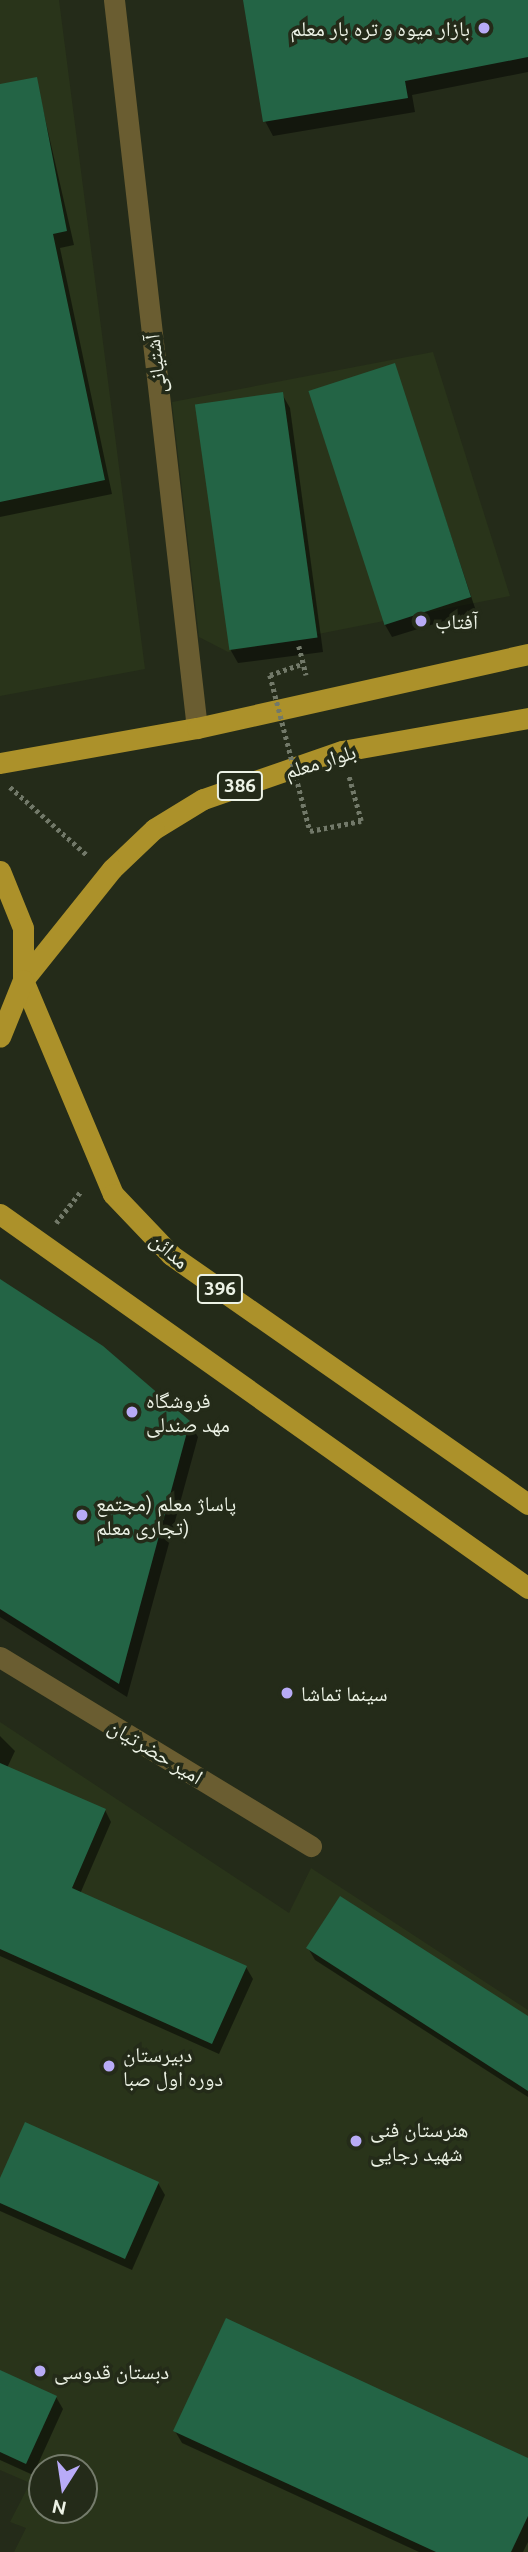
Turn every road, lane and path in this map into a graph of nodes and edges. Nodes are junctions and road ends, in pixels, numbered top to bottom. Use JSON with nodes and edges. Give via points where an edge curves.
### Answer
{"nodes":[{"id":1,"x":114,"y":0,"type":"edge"},
{"id":2,"x":528,"y":654,"type":"edge"},
{"id":3,"x":302,"y":664,"type":"dead end"},
{"id":4,"x":528,"y":718,"type":"edge"},
{"id":5,"x":197,"y":728,"type":"junction"},
{"id":6,"x":342,"y":751,"type":"junction"},
{"id":7,"x":3,"y":772,"type":"edge"},
{"id":8,"x":112,"y":869,"type":"junction"},
{"id":9,"x":0,"y":871,"type":"edge"},
{"id":10,"x":23,"y":980,"type":"junction"},
{"id":11,"x":0,"y":1037,"type":"edge"},
{"id":12,"x":101,"y":1167,"type":"junction"},
{"id":13,"x":2,"y":1218,"type":"edge"},
{"id":14,"x":40,"y":1242,"type":"junction"},
{"id":15,"x":528,"y":1503,"type":"edge"},
{"id":16,"x":528,"y":1588,"type":"edge"},
{"id":17,"x":0,"y":1657,"type":"edge"},
{"id":18,"x":311,"y":1846,"type":"dead end"}],
"edges":[{"from":1,"to":5,"type":"street","name":"آشتیانی"},
{"from":2,"to":5,"type":"main road"},
{"from":3,"to":6,"type":"path","bridge":true,"via":[[270,675],[310,831],[361,821]]},
{"from":4,"to":6,"type":"main road","name":"بلوار معلم","number":"386"},
{"from":5,"to":7,"type":"main road"},
{"from":6,"to":8,"type":"main road","name":"بلوار معلم","number":"386","via":[[203,799],[153,829]]},
{"from":7,"to":8,"type":"path","via":[[79,850]]},
{"from":8,"to":10,"type":"main road","name":"بلوار معلم","number":"386"},
{"from":9,"to":10,"type":"main road","via":[[23,928]]},
{"from":10,"to":11,"type":"main road"},
{"from":10,"to":12,"type":"main road","name":"مدائن","number":"396"},
{"from":12,"to":14,"type":"path"},
{"from":12,"to":15,"type":"main road","name":"مدائن","number":"396","via":[[113,1194],[171,1255]]},
{"from":13,"to":14,"type":"main road"},
{"from":14,"to":16,"type":"main road"},
{"from":17,"to":18,"type":"street","name":"امیر حضرتیان"}]}
